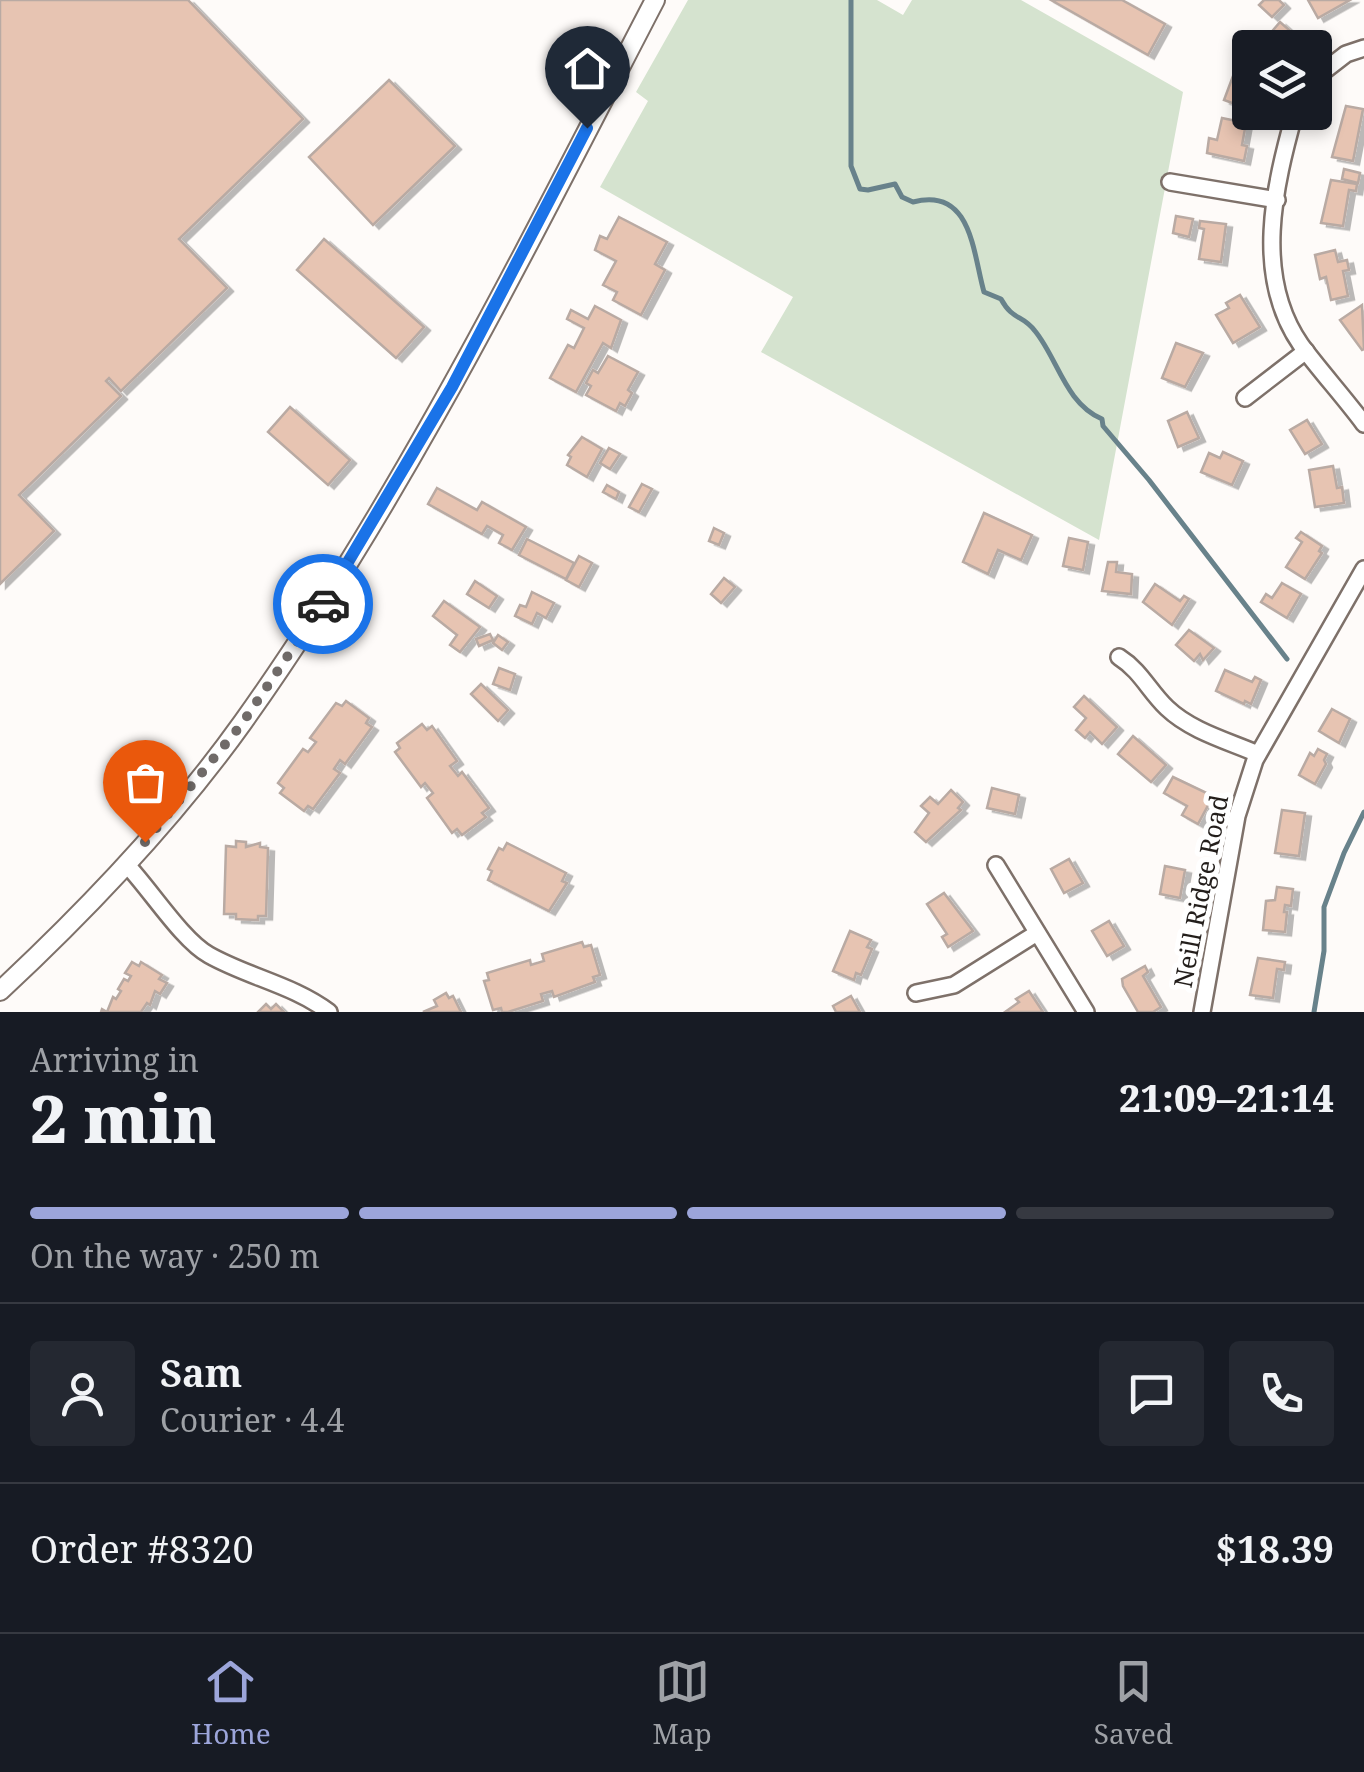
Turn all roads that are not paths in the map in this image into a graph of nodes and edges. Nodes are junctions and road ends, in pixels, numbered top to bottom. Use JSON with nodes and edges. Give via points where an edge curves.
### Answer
{"nodes":[{"id":1,"x":655,"y":0,"type":"edge"},
{"id":2,"x":1364,"y":48,"type":"edge"},
{"id":3,"x":1332,"y":65,"type":"edge"},
{"id":4,"x":1291,"y":130,"type":"edge"},
{"id":5,"x":1170,"y":182,"type":"dead end"},
{"id":6,"x":1277,"y":200,"type":"junction"},
{"id":7,"x":1306,"y":351,"type":"junction"},
{"id":8,"x":1245,"y":398,"type":"dead end"},
{"id":9,"x":1364,"y":424,"type":"edge"},
{"id":10,"x":1364,"y":570,"type":"edge"},
{"id":11,"x":1118,"y":657,"type":"dead end"},
{"id":12,"x":1258,"y":754,"type":"junction"},
{"id":13,"x":126,"y":864,"type":"junction"},
{"id":14,"x":996,"y":865,"type":"dead end"},
{"id":15,"x":1037,"y":932,"type":"junction"},
{"id":16,"x":0,"y":991,"type":"edge"},
{"id":17,"x":916,"y":993,"type":"dead end"},
{"id":18,"x":329,"y":1012,"type":"edge"},
{"id":19,"x":1086,"y":1012,"type":"edge"},
{"id":20,"x":1202,"y":1012,"type":"edge"}],
"edges":[{"from":1,"to":13,"type":"main road","via":[[491,318],[348,566],[241,725]]},
{"from":2,"to":3,"type":"street"},
{"from":4,"to":6,"type":"street"},
{"from":5,"to":6,"type":"street"},
{"from":6,"to":7,"type":"street","via":[[1274,280]]},
{"from":7,"to":8,"type":"street"},
{"from":7,"to":9,"type":"street"},
{"from":10,"to":12,"type":"street","name":"Neill Ridge Road"},
{"from":11,"to":12,"type":"street","via":[[1180,718]]},
{"from":12,"to":20,"type":"street","name":"Neill Ridge Road","via":[[1241,799]]},
{"from":13,"to":16,"type":"main road"},
{"from":13,"to":18,"type":"street","via":[[197,947]]},
{"from":14,"to":15,"type":"street"},
{"from":15,"to":17,"type":"street","via":[[954,984]]},
{"from":15,"to":19,"type":"street"}]}
